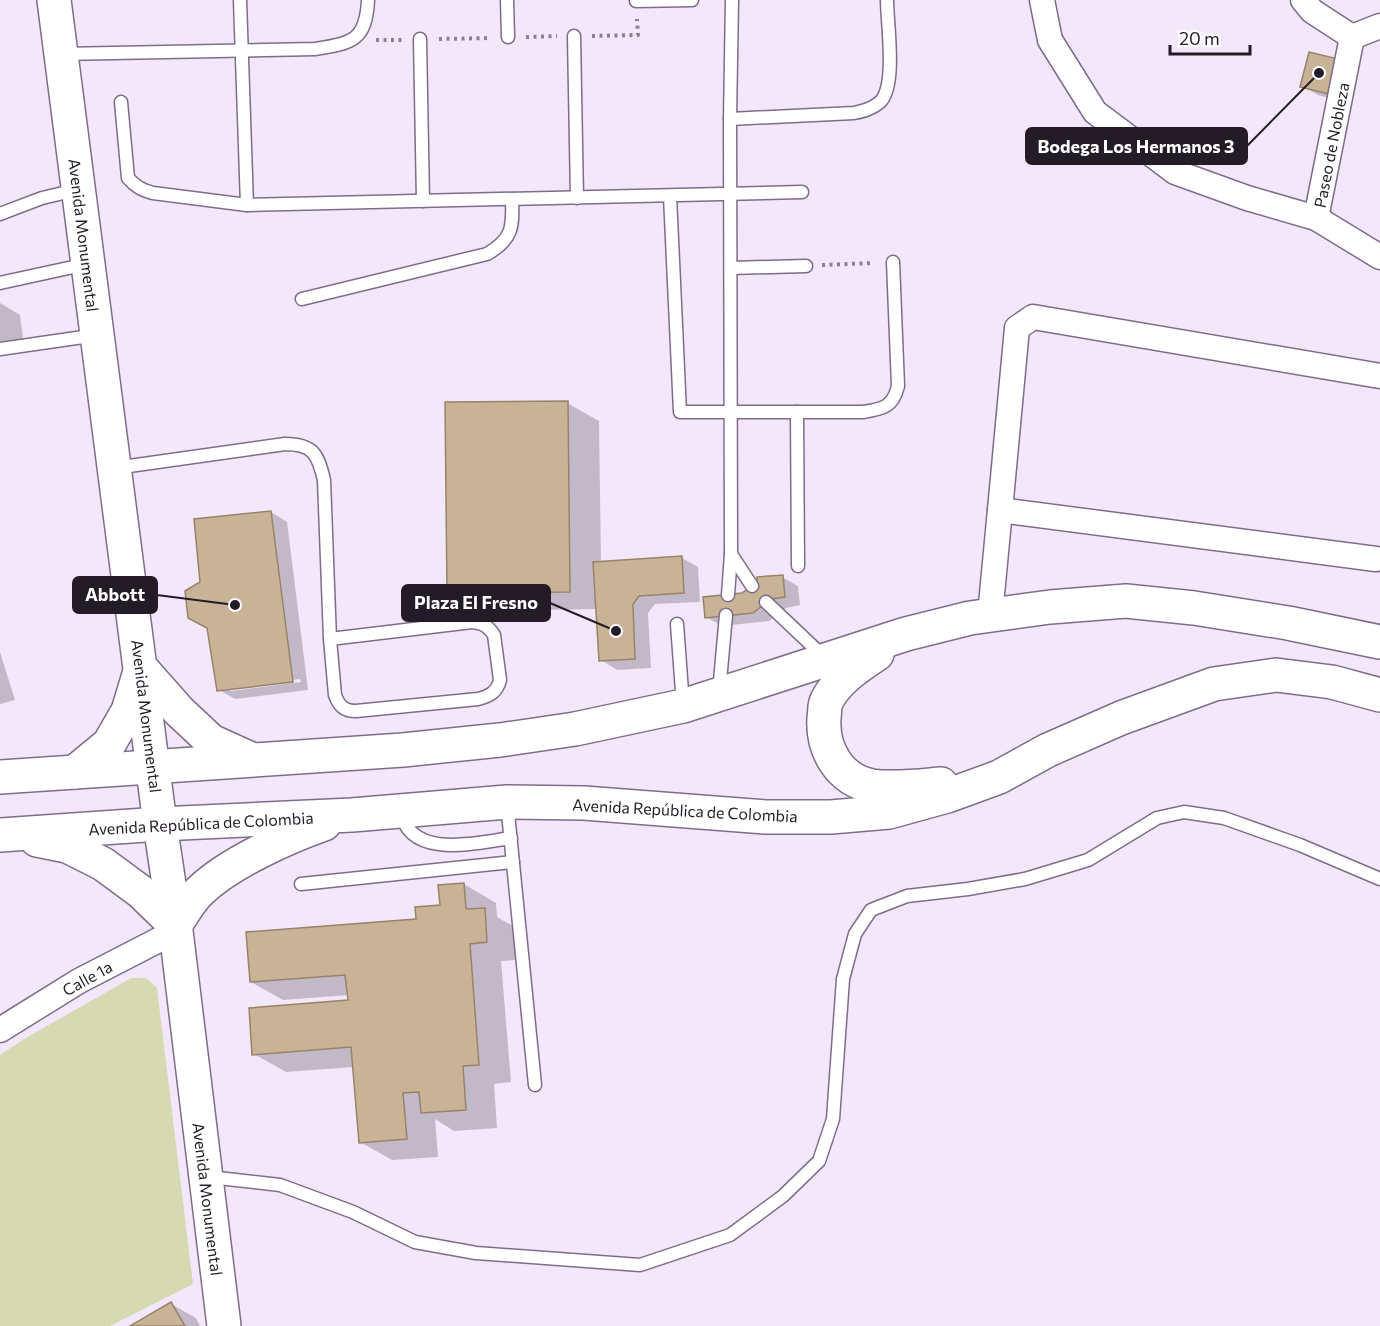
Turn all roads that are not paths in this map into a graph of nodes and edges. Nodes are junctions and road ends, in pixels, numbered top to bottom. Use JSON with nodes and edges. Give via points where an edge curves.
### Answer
{"nodes":[{"id":1,"x":54,"y":0,"type":"edge"},
{"id":2,"x":240,"y":0,"type":"edge"},
{"id":3,"x":368,"y":0,"type":"edge"},
{"id":4,"x":507,"y":0,"type":"edge"},
{"id":5,"x":692,"y":0,"type":"edge"},
{"id":6,"x":732,"y":0,"type":"edge"},
{"id":7,"x":886,"y":0,"type":"edge"},
{"id":8,"x":1042,"y":0,"type":"edge"},
{"id":9,"x":1302,"y":0,"type":"edge"},
{"id":10,"x":636,"y":1,"type":"edge"},
{"id":11,"x":1380,"y":26,"type":"edge"},
{"id":12,"x":574,"y":36,"type":"dead end"},
{"id":13,"x":508,"y":37,"type":"dead end"},
{"id":14,"x":1352,"y":37,"type":"junction"},
{"id":15,"x":420,"y":39,"type":"dead end"},
{"id":16,"x":242,"y":50,"type":"junction"},
{"id":17,"x":61,"y":54,"type":"junction"},
{"id":18,"x":121,"y":102,"type":"dead end"},
{"id":19,"x":730,"y":119,"type":"junction"},
{"id":20,"x":78,"y":190,"type":"junction"},
{"id":21,"x":802,"y":192,"type":"dead end"},
{"id":22,"x":730,"y":194,"type":"junction"},
{"id":23,"x":670,"y":195,"type":"junction"},
{"id":24,"x":577,"y":198,"type":"junction"},
{"id":25,"x":512,"y":199,"type":"junction"},
{"id":26,"x":423,"y":201,"type":"junction"},
{"id":27,"x":247,"y":205,"type":"junction"},
{"id":28,"x":0,"y":214,"type":"edge"},
{"id":29,"x":1316,"y":218,"type":"junction"},
{"id":30,"x":1380,"y":257,"type":"edge"},
{"id":31,"x":893,"y":262,"type":"road end"},
{"id":32,"x":88,"y":264,"type":"junction"},
{"id":33,"x":806,"y":266,"type":"road end"},
{"id":34,"x":731,"y":268,"type":"junction"},
{"id":35,"x":0,"y":283,"type":"edge"},
{"id":36,"x":302,"y":299,"type":"dead end"},
{"id":37,"x":97,"y":335,"type":"junction"},
{"id":38,"x":0,"y":349,"type":"edge"},
{"id":39,"x":1380,"y":376,"type":"edge"},
{"id":40,"x":797,"y":412,"type":"junction"},
{"id":41,"x":731,"y":413,"type":"junction"},
{"id":42,"x":114,"y":468,"type":"junction"},
{"id":43,"x":1000,"y":510,"type":"junction"},
{"id":44,"x":731,"y":554,"type":"junction"},
{"id":45,"x":1376,"y":559,"type":"dead end"},
{"id":46,"x":798,"y":566,"type":"dead end"},
{"id":47,"x":752,"y":586,"type":"dead end"},
{"id":48,"x":728,"y":595,"type":"dead end"},
{"id":49,"x":766,"y":602,"type":"dead end"},
{"id":50,"x":726,"y":615,"type":"dead end"},
{"id":51,"x":990,"y":615,"type":"junction"},
{"id":52,"x":677,"y":624,"type":"dead end"},
{"id":53,"x":906,"y":634,"type":"junction"},
{"id":54,"x":330,"y":639,"type":"junction"},
{"id":55,"x":1380,"y":642,"type":"edge"},
{"id":56,"x":828,"y":660,"type":"junction"},
{"id":57,"x":141,"y":668,"type":"junction"},
{"id":58,"x":718,"y":695,"type":"junction"},
{"id":59,"x":1380,"y":695,"type":"edge"},
{"id":60,"x":683,"y":706,"type":"junction"},
{"id":61,"x":253,"y":760,"type":"junction"},
{"id":62,"x":154,"y":767,"type":"junction"},
{"id":63,"x":75,"y":772,"type":"junction"},
{"id":64,"x":0,"y":777,"type":"edge"},
{"id":65,"x":999,"y":777,"type":"junction"},
{"id":66,"x":507,"y":801,"type":"junction"},
{"id":67,"x":400,"y":810,"type":"junction"},
{"id":68,"x":352,"y":815,"type":"junction"},
{"id":69,"x":160,"y":824,"type":"junction"},
{"id":70,"x":6,"y":835,"type":"edge"},
{"id":71,"x":511,"y":838,"type":"junction"},
{"id":72,"x":513,"y":862,"type":"junction"},
{"id":73,"x":1380,"y":879,"type":"edge"},
{"id":74,"x":301,"y":884,"type":"dead end"},
{"id":75,"x":176,"y":928,"type":"junction"},
{"id":76,"x":0,"y":1030,"type":"edge"},
{"id":77,"x":535,"y":1086,"type":"dead end"},
{"id":78,"x":204,"y":1177,"type":"junction"},
{"id":79,"x":224,"y":1326,"type":"edge"}],
"edges":[{"from":1,"to":17,"type":"main road","name":"Avenida Monumental"},
{"from":2,"to":16,"type":"lane"},
{"from":3,"to":16,"type":"lane","via":[[363,28],[352,41],[315,49]]},
{"from":4,"to":13,"type":"lane"},
{"from":5,"to":10,"type":"lane"},
{"from":6,"to":19,"type":"lane"},
{"from":7,"to":19,"type":"lane","via":[[890,78],[881,102],[854,113]]},
{"from":8,"to":29,"type":"street","via":[[1050,40],[1095,112],[1175,172]]},
{"from":9,"to":14,"type":"street"},
{"from":11,"to":14,"type":"street"},
{"from":12,"to":24,"type":"lane"},
{"from":14,"to":29,"type":"street","name":"Paseo de Nobleza"},
{"from":15,"to":26,"type":"lane"},
{"from":16,"to":17,"type":"lane"},
{"from":16,"to":27,"type":"lane"},
{"from":17,"to":20,"type":"main road","name":"Avenida Monumental"},
{"from":18,"to":27,"type":"lane","via":[[126,167],[134,184],[153,193]]},
{"from":19,"to":22,"type":"lane"},
{"from":20,"to":28,"type":"lane"},
{"from":20,"to":32,"type":"main road","name":"Avenida Monumental"},
{"from":21,"to":22,"type":"lane"},
{"from":22,"to":23,"type":"lane"},
{"from":22,"to":34,"type":"lane"},
{"from":23,"to":24,"type":"lane"},
{"from":23,"to":41,"type":"lane","via":[[680,412]]},
{"from":24,"to":25,"type":"lane"},
{"from":25,"to":26,"type":"lane"},
{"from":25,"to":36,"type":"lane","via":[[513,223],[508,238],[487,255]]},
{"from":26,"to":27,"type":"lane"},
{"from":29,"to":30,"type":"street"},
{"from":31,"to":40,"type":"lane","via":[[896,397],[888,405],[863,412]]},
{"from":32,"to":35,"type":"lane"},
{"from":32,"to":37,"type":"main road","name":"Avenida Monumental"},
{"from":33,"to":34,"type":"lane"},
{"from":34,"to":41,"type":"lane"},
{"from":37,"to":38,"type":"lane"},
{"from":37,"to":42,"type":"main road","name":"Avenida Monumental"},
{"from":39,"to":43,"type":"street","via":[[1033,317],[1017,328]]},
{"from":40,"to":41,"type":"lane"},
{"from":40,"to":46,"type":"lane"},
{"from":41,"to":44,"type":"lane"},
{"from":42,"to":54,"type":"lane","via":[[285,444],[301,444],[311,450],[320,462],[324,480]]},
{"from":42,"to":57,"type":"main road","name":"Avenida Monumental"},
{"from":43,"to":45,"type":"street"},
{"from":43,"to":51,"type":"street"},
{"from":44,"to":47,"type":"lane"},
{"from":44,"to":48,"type":"lane"},
{"from":49,"to":56,"type":"lane"},
{"from":50,"to":58,"type":"lane"},
{"from":51,"to":53,"type":"main road"},
{"from":51,"to":55,"type":"main road","via":[[1126,602],[1194,608]]},
{"from":52,"to":60,"type":"lane"},
{"from":53,"to":56,"type":"main road"},
{"from":53,"to":65,"type":"main road","via":[[844,678],[826,702],[824,727],[829,755],[845,775],[870,785],[909,787]]},
{"from":54,"to":54,"type":"lane","via":[[481,623],[494,635],[500,680],[494,692],[478,699],[347,711],[335,695]]},
{"from":56,"to":58,"type":"main road"},
{"from":57,"to":61,"type":"main road","via":[[211,741]]},
{"from":57,"to":62,"type":"main road","name":"Avenida Monumental"},
{"from":57,"to":63,"type":"main road","via":[[129,711],[109,744]]},
{"from":58,"to":60,"type":"main road"},
{"from":59,"to":65,"type":"main road","name":"Avenida República de Colombia","via":[[1332,682],[1276,675],[1214,684],[1121,718]]},
{"from":60,"to":61,"type":"main road","via":[[608,723],[500,740]]},
{"from":61,"to":62,"type":"main road"},
{"from":62,"to":63,"type":"main road"},
{"from":62,"to":69,"type":"main road","name":"Avenida Monumental"},
{"from":63,"to":64,"type":"main road"},
{"from":65,"to":66,"type":"main road","name":"Avenida República de Colombia","via":[[889,812],[831,817],[766,817]]},
{"from":66,"to":67,"type":"main road","name":"Avenida República de Colombia"},
{"from":66,"to":71,"type":"lane"},
{"from":67,"to":68,"type":"main road","name":"Avenida República de Colombia"},
{"from":67,"to":71,"type":"lane","via":[[405,828],[419,839],[441,845]]},
{"from":68,"to":69,"type":"main road","name":"Avenida República de Colombia"},
{"from":68,"to":75,"type":"main road","via":[[303,832],[232,868],[199,891]]},
{"from":69,"to":70,"type":"main road","name":"Avenida República de Colombia"},
{"from":69,"to":75,"type":"main road","name":"Avenida Monumental"},
{"from":70,"to":75,"type":"main road","via":[[67,846],[103,864],[141,892]]},
{"from":71,"to":72,"type":"lane"},
{"from":72,"to":74,"type":"lane"},
{"from":72,"to":77,"type":"lane"},
{"from":73,"to":78,"type":"lane","via":[[1224,818],[1184,812],[1157,818],[1088,860],[1025,879],[907,896],[871,910],[855,934],[843,979],[833,1119],[819,1161],[783,1196],[730,1235],[640,1265],[476,1253],[415,1242],[353,1212],[280,1185]]},
{"from":75,"to":76,"type":"street","name":"Calle 1a"},
{"from":75,"to":78,"type":"main road","name":"Avenida Monumental"},
{"from":78,"to":79,"type":"main road","name":"Avenida Monumental"}]}
